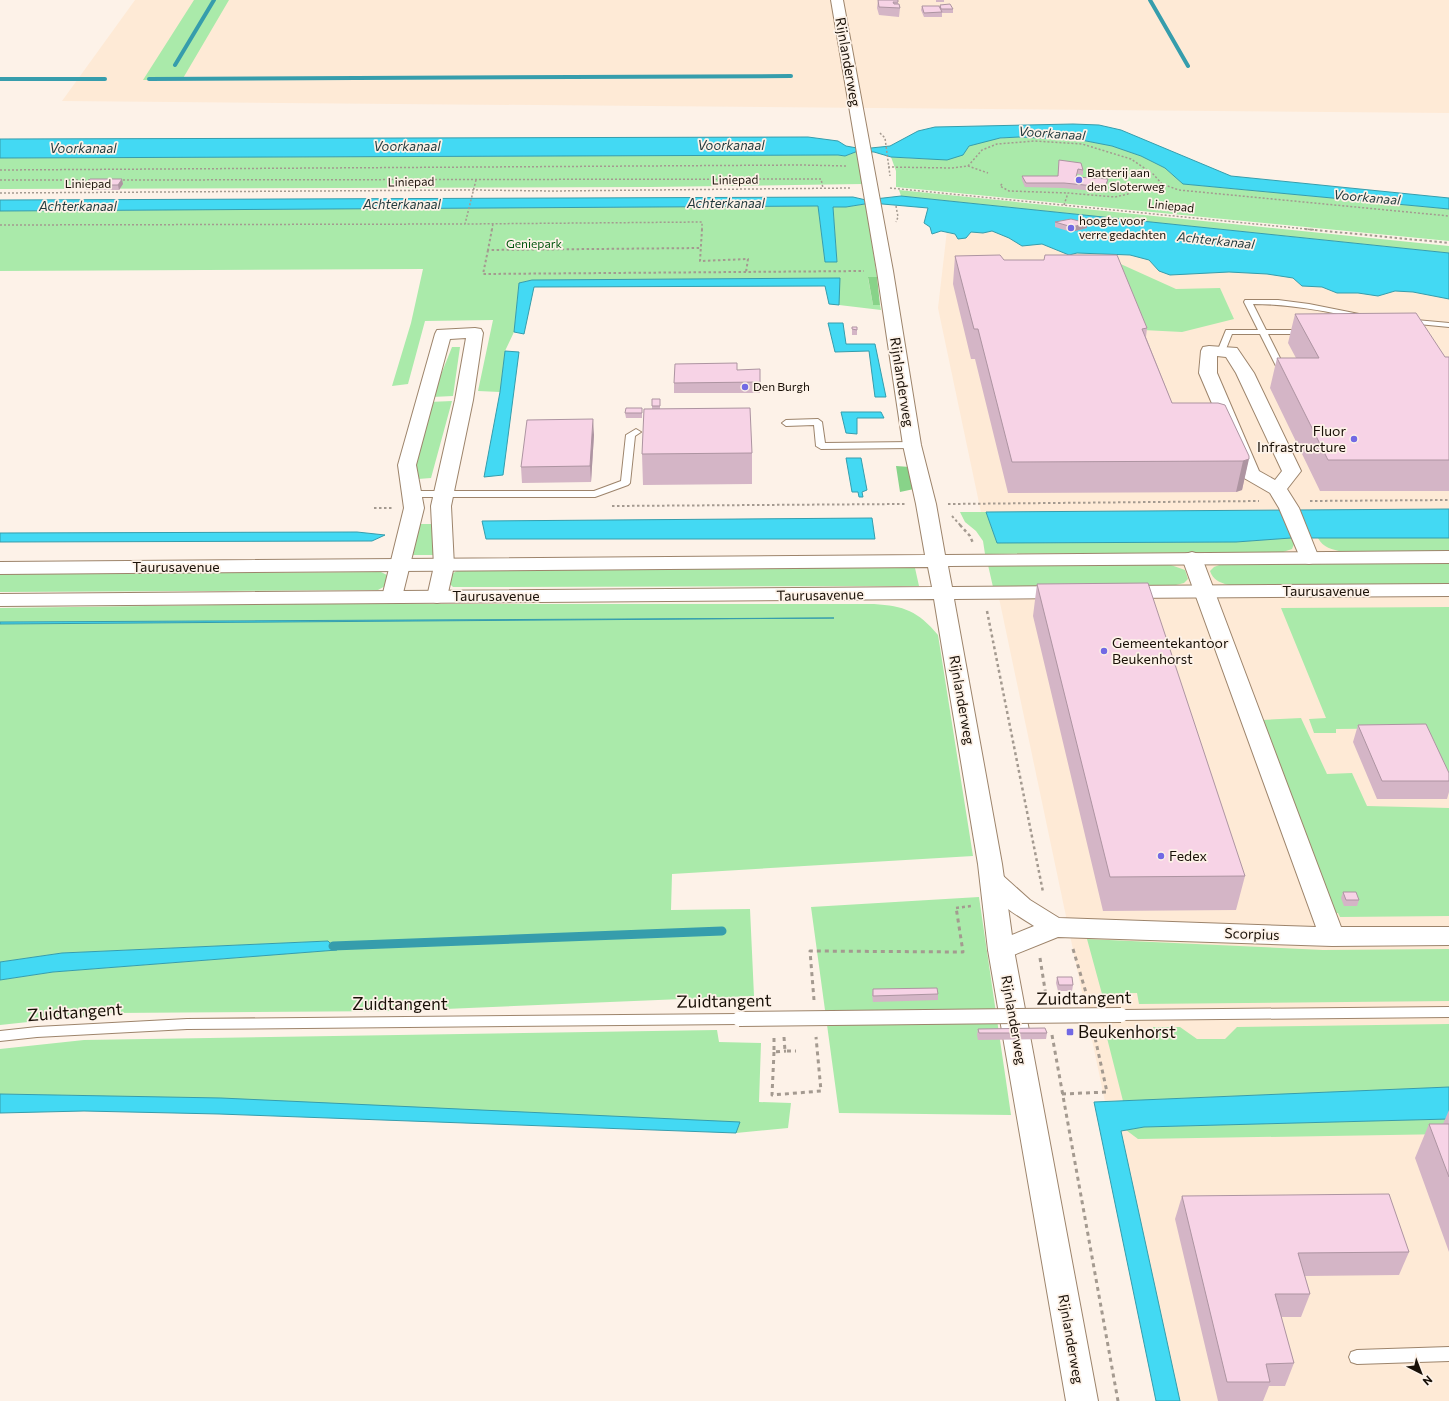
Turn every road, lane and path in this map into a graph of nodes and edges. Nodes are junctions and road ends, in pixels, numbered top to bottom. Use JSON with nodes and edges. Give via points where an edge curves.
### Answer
{"nodes":[{"id":1,"x":837,"y":0,"type":"edge"},
{"id":2,"x":884,"y":138,"type":"dead end"},
{"id":3,"x":889,"y":162,"type":"dead end"},
{"id":4,"x":867,"y":163,"type":"junction"},
{"id":5,"x":968,"y":166,"type":"junction"},
{"id":6,"x":0,"y":170,"type":"edge"},
{"id":7,"x":988,"y":172,"type":"dead end"},
{"id":8,"x":0,"y":180,"type":"edge"},
{"id":9,"x":94,"y":180,"type":"edge"},
{"id":10,"x":117,"y":180,"type":"edge"},
{"id":11,"x":476,"y":180,"type":"junction"},
{"id":12,"x":1002,"y":184,"type":"dead end"},
{"id":13,"x":891,"y":188,"type":"dead end"},
{"id":14,"x":474,"y":190,"type":"junction"},
{"id":15,"x":1123,"y":190,"type":"dead end"},
{"id":16,"x":1068,"y":193,"type":"junction"},
{"id":17,"x":0,"y":194,"type":"edge"},
{"id":18,"x":1064,"y":205,"type":"junction"},
{"id":19,"x":1449,"y":216,"type":"edge"},
{"id":20,"x":493,"y":223,"type":"junction"},
{"id":21,"x":465,"y":224,"type":"junction"},
{"id":22,"x":0,"y":225,"type":"edge"},
{"id":23,"x":1449,"y":243,"type":"edge"},
{"id":24,"x":700,"y":248,"type":"junction"},
{"id":25,"x":488,"y":250,"type":"junction"},
{"id":26,"x":885,"y":271,"type":"junction"},
{"id":27,"x":746,"y":272,"type":"junction"},
{"id":28,"x":1369,"y":317,"type":"edge"},
{"id":29,"x":1402,"y":321,"type":"edge"},
{"id":30,"x":1415,"y":322,"type":"junction"},
{"id":31,"x":1449,"y":325,"type":"edge"},
{"id":32,"x":1421,"y":331,"type":"edge"},
{"id":33,"x":1263,"y":332,"type":"junction"},
{"id":34,"x":1310,"y":332,"type":"edge"},
{"id":35,"x":1221,"y":352,"type":"junction"},
{"id":36,"x":1286,"y":379,"type":"edge"},
{"id":37,"x":786,"y":423,"type":"dead end"},
{"id":38,"x":636,"y":432,"type":"dead end"},
{"id":39,"x":912,"y":445,"type":"junction"},
{"id":40,"x":1277,"y":489,"type":"junction"},
{"id":41,"x":412,"y":494,"type":"junction"},
{"id":42,"x":444,"y":494,"type":"junction"},
{"id":43,"x":1306,"y":549,"type":"junction"},
{"id":44,"x":1449,"y":557,"type":"edge"},
{"id":45,"x":1192,"y":558,"type":"junction"},
{"id":46,"x":936,"y":560,"type":"junction"},
{"id":47,"x":444,"y":566,"type":"junction"},
{"id":48,"x":400,"y":567,"type":"junction"},
{"id":49,"x":0,"y":568,"type":"edge"},
{"id":50,"x":1449,"y":590,"type":"edge"},
{"id":51,"x":1203,"y":591,"type":"junction"},
{"id":52,"x":944,"y":593,"type":"junction"},
{"id":53,"x":392,"y":597,"type":"junction"},
{"id":54,"x":437,"y":597,"type":"junction"},
{"id":55,"x":0,"y":600,"type":"edge"},
{"id":56,"x":992,"y":880,"type":"junction"},
{"id":57,"x":996,"y":905,"type":"junction"},
{"id":58,"x":1063,"y":935,"type":"junction"},
{"id":59,"x":1449,"y":936,"type":"edge"},
{"id":60,"x":1332,"y":937,"type":"junction"},
{"id":61,"x":1001,"y":950,"type":"junction"},
{"id":62,"x":1088,"y":1000,"type":"dead end"},
{"id":63,"x":814,"y":1004,"type":"dead end"},
{"id":64,"x":1449,"y":1012,"type":"edge"},
{"id":65,"x":1094,"y":1031,"type":"dead end"},
{"id":66,"x":774,"y":1034,"type":"dead end"},
{"id":67,"x":810,"y":1034,"type":"dead end"},
{"id":68,"x":790,"y":1035,"type":"dead end"},
{"id":69,"x":0,"y":1036,"type":"edge"},
{"id":70,"x":774,"y":1052,"type":"junction"},
{"id":71,"x":1062,"y":1094,"type":"dead end"},
{"id":72,"x":1449,"y":1354,"type":"edge"},
{"id":73,"x":1357,"y":1357,"type":"dead end"},
{"id":74,"x":1082,"y":1401,"type":"edge"}],
"edges":[{"from":1,"to":4,"type":"street","name":"Rijnlanderweg"},
{"from":2,"to":3,"type":"path"},
{"from":4,"to":5,"type":"path","via":[[951,168]]},
{"from":4,"to":6,"type":"path"},
{"from":4,"to":26,"type":"street","name":"Rijnlanderweg"},
{"from":5,"to":7,"type":"path"},
{"from":5,"to":19,"type":"path","via":[[982,150],[997,144],[1035,141],[1082,144],[1131,159],[1153,174],[1162,184],[1179,190]]},
{"from":8,"to":9,"type":"path"},
{"from":10,"to":11,"type":"path"},
{"from":11,"to":14,"type":"path"},
{"from":11,"to":14,"type":"path","name":"Liniepad","via":[[821,179],[823,188]]},
{"from":12,"to":16,"type":"path","via":[[1000,186],[1009,191]]},
{"from":13,"to":18,"type":"path","name":"Liniepad"},
{"from":14,"to":17,"type":"path","name":"Liniepad"},
{"from":14,"to":21,"type":"path"},
{"from":15,"to":16,"type":"path","via":[[1128,194],[1115,197]]},
{"from":16,"to":18,"type":"path"},
{"from":18,"to":23,"type":"path","name":"Liniepad"},
{"from":20,"to":21,"type":"path"},
{"from":20,"to":24,"type":"path","via":[[702,222]]},
{"from":20,"to":25,"type":"path"},
{"from":21,"to":22,"type":"path"},
{"from":24,"to":25,"type":"path"},
{"from":24,"to":27,"type":"path","via":[[700,261],[748,259]]},
{"from":25,"to":27,"type":"path","via":[[483,273]]},
{"from":26,"to":27,"type":"path"},
{"from":26,"to":39,"type":"street","name":"Rijnlanderweg"},
{"from":28,"to":33,"type":"lane","via":[[1278,302],[1248,302]]},
{"from":29,"to":30,"type":"lane"},
{"from":30,"to":31,"type":"lane"},
{"from":30,"to":32,"type":"lane"},
{"from":33,"to":34,"type":"lane"},
{"from":33,"to":35,"type":"lane","via":[[1229,332]]},
{"from":33,"to":36,"type":"lane"},
{"from":35,"to":40,"type":"street","via":[[1231,352],[1245,373],[1292,471]]},
{"from":35,"to":40,"type":"street","via":[[1208,352],[1208,373],[1251,474]]},
{"from":37,"to":39,"type":"lane","via":[[818,422],[821,446]]},
{"from":38,"to":42,"type":"lane","via":[[631,435],[624,483],[595,494]]},
{"from":39,"to":46,"type":"street","name":"Rijnlanderweg"},
{"from":40,"to":43,"type":"street","via":[[1289,508]]},
{"from":41,"to":42,"type":"lane"},
{"from":41,"to":42,"type":"street","name":"Taurusavenue","via":[[408,465],[443,334],[475,333]]},
{"from":41,"to":48,"type":"street","name":"Taurusavenue","via":[[414,508]]},
{"from":42,"to":47,"type":"street","name":"Taurusavenue","via":[[441,506]]},
{"from":43,"to":44,"type":"street","name":"Taurusavenue"},
{"from":43,"to":45,"type":"street","name":"Taurusavenue"},
{"from":45,"to":46,"type":"street","name":"Taurusavenue"},
{"from":45,"to":51,"type":"street"},
{"from":46,"to":47,"type":"street","name":"Taurusavenue"},
{"from":46,"to":52,"type":"street","name":"Rijnlanderweg"},
{"from":47,"to":48,"type":"street","name":"Taurusavenue"},
{"from":47,"to":54,"type":"street","name":"Taurusavenue"},
{"from":48,"to":49,"type":"street","name":"Taurusavenue"},
{"from":48,"to":53,"type":"street","name":"Taurusavenue"},
{"from":50,"to":51,"type":"street","name":"Taurusavenue"},
{"from":51,"to":52,"type":"street","name":"Taurusavenue"},
{"from":51,"to":60,"type":"street"},
{"from":52,"to":54,"type":"street","name":"Taurusavenue"},
{"from":52,"to":56,"type":"street","name":"Rijnlanderweg"},
{"from":53,"to":54,"type":"street","name":"Taurusavenue"},
{"from":53,"to":55,"type":"street","name":"Taurusavenue"},
{"from":56,"to":57,"type":"street","name":"Rijnlanderweg"},
{"from":56,"to":58,"type":"street","via":[[1021,906]]},
{"from":57,"to":61,"type":"street","name":"Rijnlanderweg"},
{"from":57,"to":63,"type":"path","via":[[956,907],[963,952],[810,951]]},
{"from":58,"to":60,"type":"street","name":"Scorpius"},
{"from":58,"to":61,"type":"street","name":"Scorpius","via":[[1039,935]]},
{"from":58,"to":62,"type":"path"},
{"from":59,"to":60,"type":"street","name":"Scorpius"},
{"from":61,"to":74,"type":"street","name":"Rijnlanderweg"},
{"from":64,"to":69,"type":"lane","name":"Zuidtangent","bridge":true,"via":[[187,1024]]},
{"from":65,"to":71,"type":"path","via":[[1106,1092]]},
{"from":66,"to":70,"type":"path"},
{"from":67,"to":70,"type":"path","via":[[816,1034],[821,1091],[772,1095]]},
{"from":68,"to":70,"type":"path","via":[[783,1035],[784,1040],[784,1046],[785,1051],[790,1051],[796,1051]]},
{"from":72,"to":73,"type":"lane"}]}
